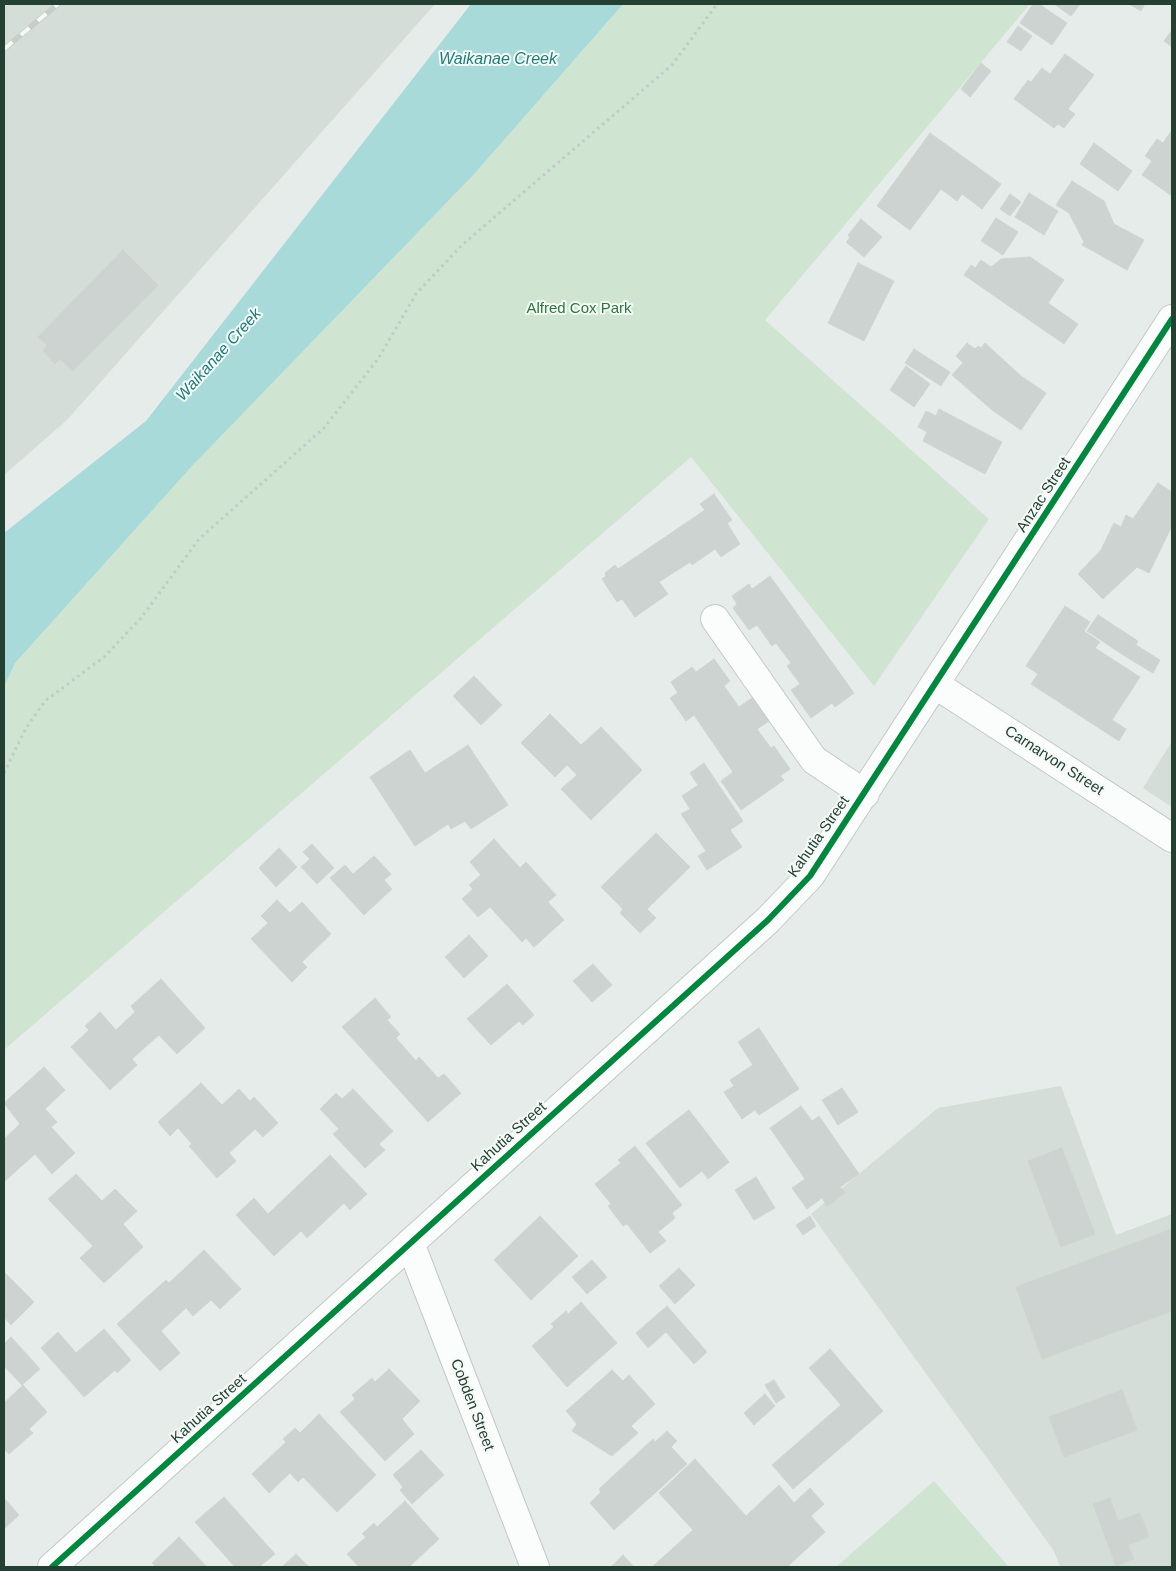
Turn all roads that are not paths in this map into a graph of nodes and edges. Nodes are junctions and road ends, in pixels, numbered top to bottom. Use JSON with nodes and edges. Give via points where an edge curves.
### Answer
{"nodes":[{"id":1,"x":1172,"y":319,"type":"edge"},
{"id":2,"x":716,"y":618,"type":"dead end"},
{"id":3,"x":936,"y":685,"type":"junction"},
{"id":4,"x":865,"y":794,"type":"junction"},
{"id":5,"x":1172,"y":838,"type":"edge"},
{"id":6,"x":410,"y":1243,"type":"junction"},
{"id":7,"x":52,"y":1567,"type":"edge"},
{"id":8,"x":534,"y":1567,"type":"edge"}],
"edges":[{"from":1,"to":3,"type":"street","name":"Anzac Street"},
{"from":2,"to":4,"type":"street","via":[[814,760]]},
{"from":3,"to":4,"type":"street","name":"Kahutia Street"},
{"from":3,"to":5,"type":"street","name":"Carnarvon Street"},
{"from":4,"to":6,"type":"street","name":"Kahutia Street","via":[[810,876],[768,920]]},
{"from":6,"to":7,"type":"street","name":"Kahutia Street"},
{"from":6,"to":8,"type":"street","name":"Cobden Street"}]}
